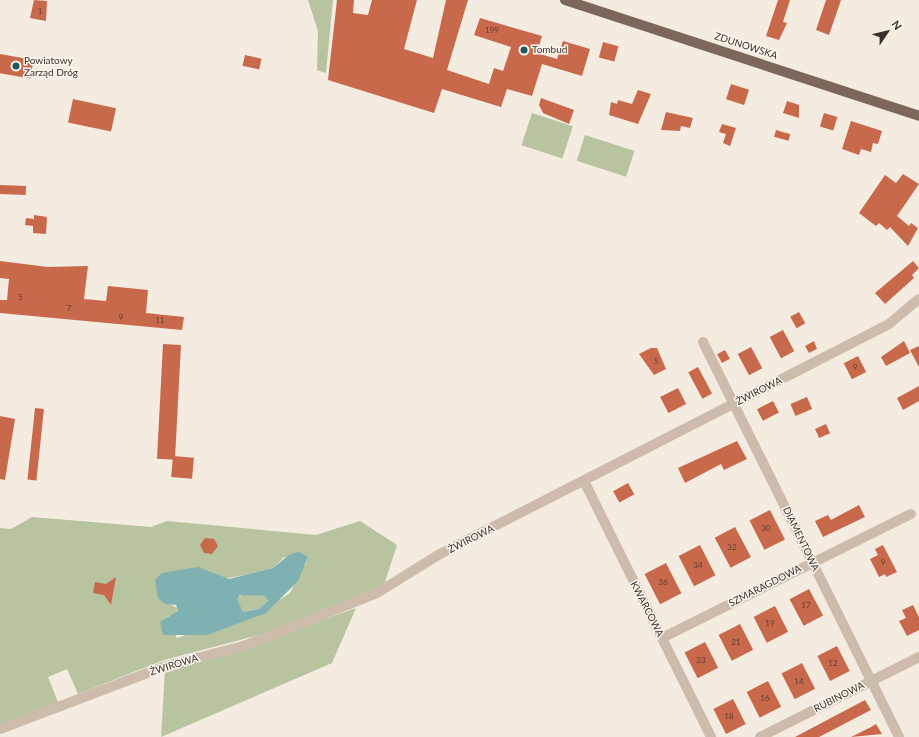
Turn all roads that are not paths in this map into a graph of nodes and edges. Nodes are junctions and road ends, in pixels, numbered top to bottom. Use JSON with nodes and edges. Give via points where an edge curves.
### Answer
{"nodes":[{"id":1,"x":566,"y":0,"type":"edge"},
{"id":2,"x":919,"y":116,"type":"edge"},
{"id":3,"x":919,"y":299,"type":"edge"},
{"id":4,"x":703,"y":342,"type":"dead end"},
{"id":5,"x":734,"y":403,"type":"junction"},
{"id":6,"x":584,"y":481,"type":"junction"},
{"id":7,"x":911,"y":514,"type":"dead end"},
{"id":8,"x":812,"y":562,"type":"junction"},
{"id":9,"x":662,"y":638,"type":"junction"},
{"id":10,"x":919,"y":657,"type":"edge"},
{"id":11,"x":870,"y":681,"type":"junction"},
{"id":12,"x":0,"y":729,"type":"edge"},
{"id":13,"x":711,"y":737,"type":"edge"},
{"id":14,"x":760,"y":737,"type":"edge"},
{"id":15,"x":898,"y":737,"type":"edge"}],
"edges":[{"from":1,"to":2,"type":"main road","name":"ZDUNOWSKA"},
{"from":3,"to":5,"type":"street","name":"ŻWIROWA","via":[[889,324]]},
{"from":4,"to":5,"type":"street","name":"DIAMENTOWA"},
{"from":5,"to":6,"type":"street","name":"ŻWIROWA"},
{"from":5,"to":8,"type":"street","name":"DIAMENTOWA"},
{"from":6,"to":9,"type":"street","name":"KWARCOWA"},
{"from":6,"to":12,"type":"street","name":"ŻWIROWA","via":[[440,554],[377,593],[244,646],[166,666]]},
{"from":7,"to":8,"type":"street","name":"SZMARAGDOWA"},
{"from":8,"to":9,"type":"street","name":"SZMARAGDOWA"},
{"from":8,"to":11,"type":"street","name":"DIAMENTOWA"},
{"from":9,"to":13,"type":"street","name":"KWARCOWA"},
{"from":10,"to":11,"type":"street","name":"RUBINOWA"},
{"from":11,"to":14,"type":"street","name":"RUBINOWA"},
{"from":11,"to":15,"type":"street","name":"DIAMENTOWA"}]}
